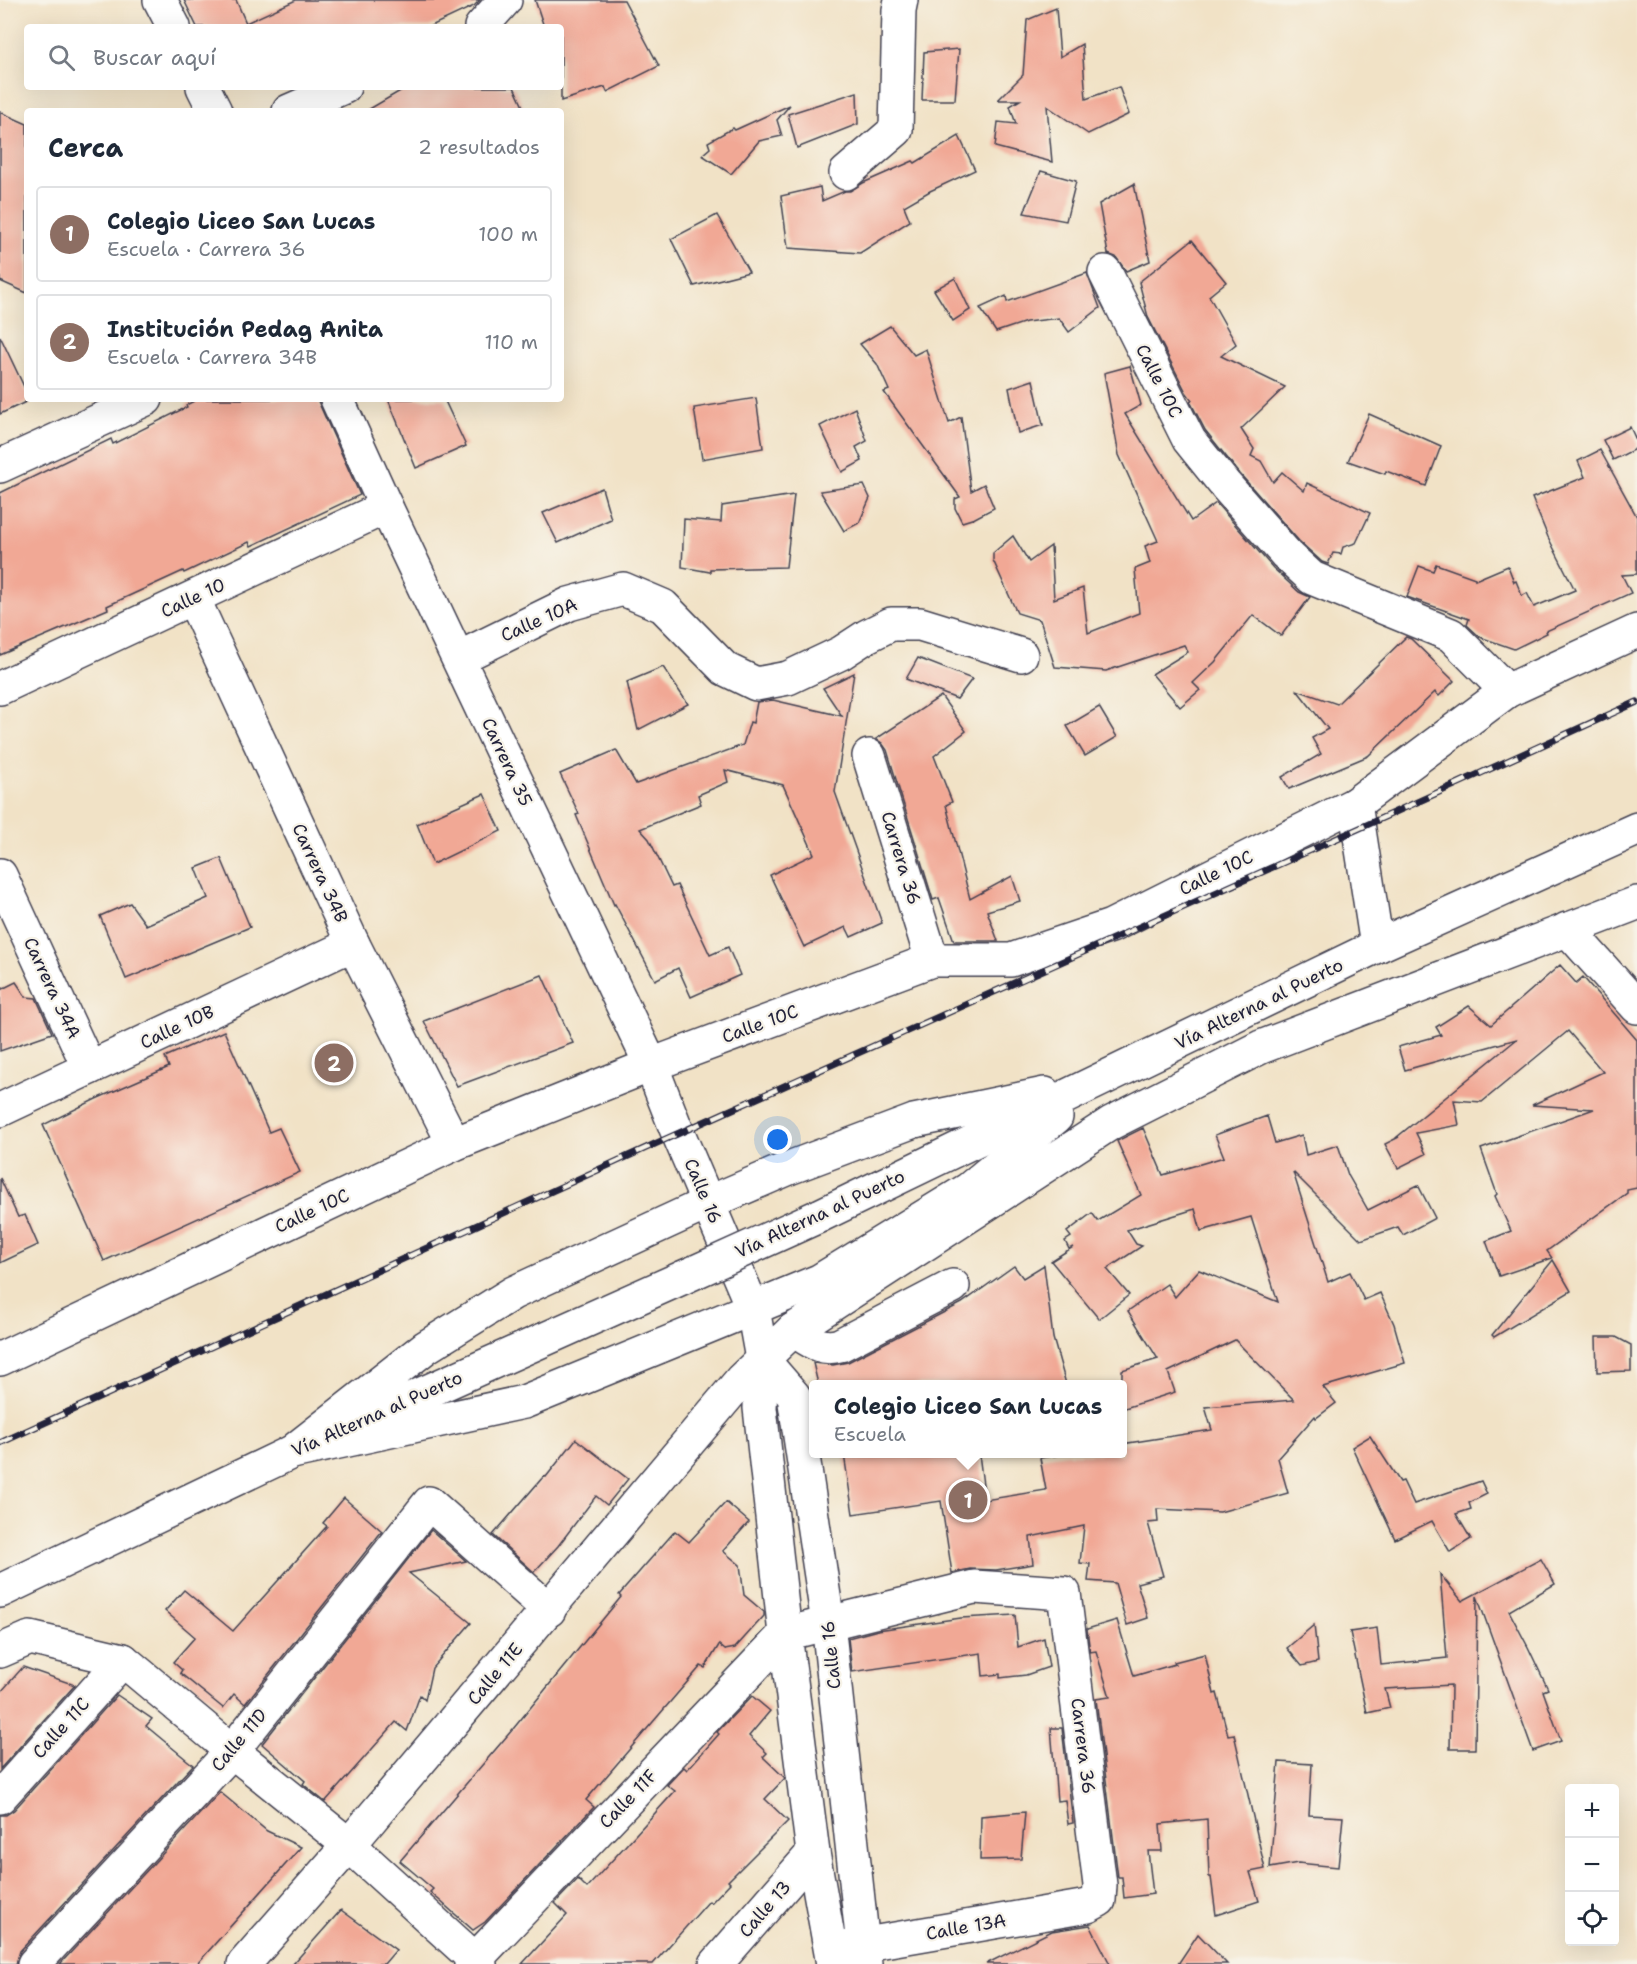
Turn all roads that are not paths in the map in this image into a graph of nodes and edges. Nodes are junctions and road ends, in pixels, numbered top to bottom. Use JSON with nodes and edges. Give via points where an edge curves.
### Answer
{"nodes":[{"id":1,"x":160,"y":0,"type":"edge"},
{"id":2,"x":505,"y":0,"type":"edge"},
{"id":3,"x":901,"y":0,"type":"edge"},
{"id":4,"x":172,"y":24,"type":"edge"},
{"id":5,"x":484,"y":24,"type":"edge"},
{"id":6,"x":204,"y":90,"type":"edge"},
{"id":7,"x":337,"y":90,"type":"edge"},
{"id":8,"x":214,"y":108,"type":"edge"},
{"id":9,"x":297,"y":108,"type":"edge"},
{"id":10,"x":846,"y":173,"type":"dead end"},
{"id":11,"x":1105,"y":273,"type":"dead end"},
{"id":12,"x":139,"y":402,"type":"edge"},
{"id":13,"x":339,"y":402,"type":"edge"},
{"id":14,"x":0,"y":466,"type":"edge"},
{"id":15,"x":386,"y":507,"type":"junction"},
{"id":16,"x":193,"y":598,"type":"junction"},
{"id":17,"x":1637,"y":631,"type":"edge"},
{"id":18,"x":1021,"y":655,"type":"dead end"},
{"id":19,"x":459,"y":658,"type":"junction"},
{"id":20,"x":0,"y":688,"type":"edge"},
{"id":21,"x":1508,"y":691,"type":"junction"},
{"id":22,"x":869,"y":756,"type":"dead end"},
{"id":23,"x":1355,"y":804,"type":"junction"},
{"id":24,"x":1637,"y":829,"type":"edge"},
{"id":25,"x":0,"y":875,"type":"edge"},
{"id":26,"x":1637,"y":903,"type":"edge"},
{"id":27,"x":1567,"y":929,"type":"junction"},
{"id":28,"x":353,"y":944,"type":"junction"},
{"id":29,"x":1377,"y":946,"type":"junction"},
{"id":30,"x":932,"y":960,"type":"junction"},
{"id":31,"x":1637,"y":1007,"type":"edge"},
{"id":32,"x":651,"y":1065,"type":"junction"},
{"id":33,"x":89,"y":1068,"type":"junction"},
{"id":34,"x":1097,"y":1083,"type":"junction"},
{"id":35,"x":0,"y":1110,"type":"edge"},
{"id":36,"x":675,"y":1126,"type":"joint"},
{"id":37,"x":454,"y":1144,"type":"junction"},
{"id":38,"x":708,"y":1203,"type":"junction"},
{"id":39,"x":953,"y":1287,"type":"dead end"},
{"id":40,"x":753,"y":1309,"type":"junction"},
{"id":41,"x":793,"y":1330,"type":"junction"},
{"id":42,"x":0,"y":1359,"type":"edge"},
{"id":43,"x":752,"y":1370,"type":"junction"},
{"id":44,"x":292,"y":1452,"type":"junction"},
{"id":45,"x":0,"y":1591,"type":"edge"},
{"id":46,"x":549,"y":1610,"type":"junction"},
{"id":47,"x":828,"y":1623,"type":"junction"},
{"id":48,"x":785,"y":1634,"type":"junction"},
{"id":49,"x":0,"y":1651,"type":"edge"},
{"id":50,"x":123,"y":1660,"type":"junction"},
{"id":51,"x":232,"y":1751,"type":"junction"},
{"id":52,"x":0,"y":1797,"type":"edge"},
{"id":53,"x":350,"y":1845,"type":"junction"},
{"id":54,"x":813,"y":1853,"type":"junction"},
{"id":55,"x":1099,"y":1900,"type":"joint"},
{"id":56,"x":848,"y":1956,"type":"edge"},
{"id":57,"x":475,"y":1962,"type":"edge"},
{"id":58,"x":34,"y":1964,"type":"edge"},
{"id":59,"x":244,"y":1964,"type":"edge"},
{"id":60,"x":716,"y":1964,"type":"edge"}],
"edges":[{"from":1,"to":4,"type":"street"},
{"from":2,"to":5,"type":"street"},
{"from":3,"to":10,"type":"street","via":[[896,130]]},
{"from":6,"to":8,"type":"street"},
{"from":7,"to":9,"type":"street"},
{"from":11,"to":21,"type":"street","name":"Calle 10C","via":[[1189,440],[1286,554],[1312,578],[1451,635]]},
{"from":12,"to":14,"type":"street"},
{"from":13,"to":15,"type":"street","name":"Carrera 35"},
{"from":15,"to":16,"type":"street","name":"Calle 10"},
{"from":15,"to":19,"type":"street","name":"Carrera 35"},
{"from":16,"to":20,"type":"street","name":"Calle 10"},
{"from":16,"to":28,"type":"street","name":"Carrera 34B"},
{"from":17,"to":21,"type":"street","name":"Calle 10C"},
{"from":18,"to":19,"type":"street","name":"Calle 10A","via":[[920,624],[891,624],[788,678],[756,684],[725,669],[663,606],[623,589],[570,604]]},
{"from":19,"to":32,"type":"street","name":"Carrera 35"},
{"from":21,"to":23,"type":"street","name":"Calle 10C"},
{"from":22,"to":30,"type":"street","name":"Carrera 36"},
{"from":23,"to":29,"type":"street"},
{"from":23,"to":30,"type":"street","name":"Calle 10C","via":[[1111,926],[1011,960]]},
{"from":24,"to":29,"type":"street","name":"Vía Alterna al Puerto"},
{"from":25,"to":33,"type":"street","name":"Carrera 34A"},
{"from":26,"to":27,"type":"street","name":"Calle 11E"},
{"from":27,"to":31,"type":"street"},
{"from":27,"to":41,"type":"street","name":"Calle 11E","via":[[1261,1047],[1111,1123]]},
{"from":28,"to":33,"type":"street","name":"Calle 10B"},
{"from":28,"to":37,"type":"street","name":"Carrera 34B"},
{"from":29,"to":34,"type":"street","name":"Vía Alterna al Puerto"},
{"from":30,"to":32,"type":"street","name":"Calle 10C"},
{"from":32,"to":36,"type":"street","name":"Carrera 35"},
{"from":32,"to":37,"type":"street","name":"Calle 10C"},
{"from":33,"to":35,"type":"street","name":"Calle 10B"},
{"from":34,"to":38,"type":"street","via":[[914,1121]]},
{"from":34,"to":40,"type":"street","via":[[969,1189],[819,1281]]},
{"from":34,"to":44,"type":"street","name":"Vía Alterna al Puerto","bridge":true,"via":[[819,1216]]},
{"from":36,"to":38,"type":"street","name":"Calle 16"},
{"from":37,"to":42,"type":"street","name":"Calle 10C"},
{"from":38,"to":40,"type":"street","name":"Calle 16"},
{"from":38,"to":44,"type":"street","via":[[513,1293],[426,1347]]},
{"from":39,"to":41,"type":"street","via":[[831,1348]]},
{"from":40,"to":43,"type":"street","name":"Calle 16"},
{"from":40,"to":44,"type":"street","via":[[524,1402]]},
{"from":41,"to":43,"type":"street","name":"Calle 11E"},
{"from":43,"to":46,"type":"street","name":"Calle 11E"},
{"from":43,"to":47,"type":"street","name":"Calle 16","via":[[794,1396]]},
{"from":43,"to":48,"type":"street","name":"Calle 16","via":[[760,1408]]},
{"from":44,"to":45,"type":"street","name":"Vía Alterna al Puerto"},
{"from":46,"to":51,"type":"street","name":"Calle 11D","via":[[429,1503]]},
{"from":46,"to":53,"type":"street","name":"Calle 11E"},
{"from":47,"to":48,"type":"street"},
{"from":47,"to":55,"type":"street","name":"Carrera 36","via":[[974,1587],[1064,1593]]},
{"from":47,"to":56,"type":"street","name":"Calle 16"},
{"from":48,"to":54,"type":"street","name":"Calle 16"},
{"from":48,"to":57,"type":"street","name":"Calle 11F"},
{"from":49,"to":50,"type":"street","via":[[30,1638]]},
{"from":50,"to":51,"type":"street"},
{"from":50,"to":52,"type":"street","name":"Calle 11C"},
{"from":51,"to":53,"type":"street"},
{"from":51,"to":58,"type":"street","name":"Calle 11D"},
{"from":53,"to":57,"type":"street"},
{"from":53,"to":59,"type":"street","name":"Calle 11E"},
{"from":54,"to":56,"type":"street","name":"Calle 16"},
{"from":54,"to":60,"type":"street","name":"Calle 13"},
{"from":55,"to":56,"type":"street","name":"Calle 13A","via":[[1089,1906]]}]}
